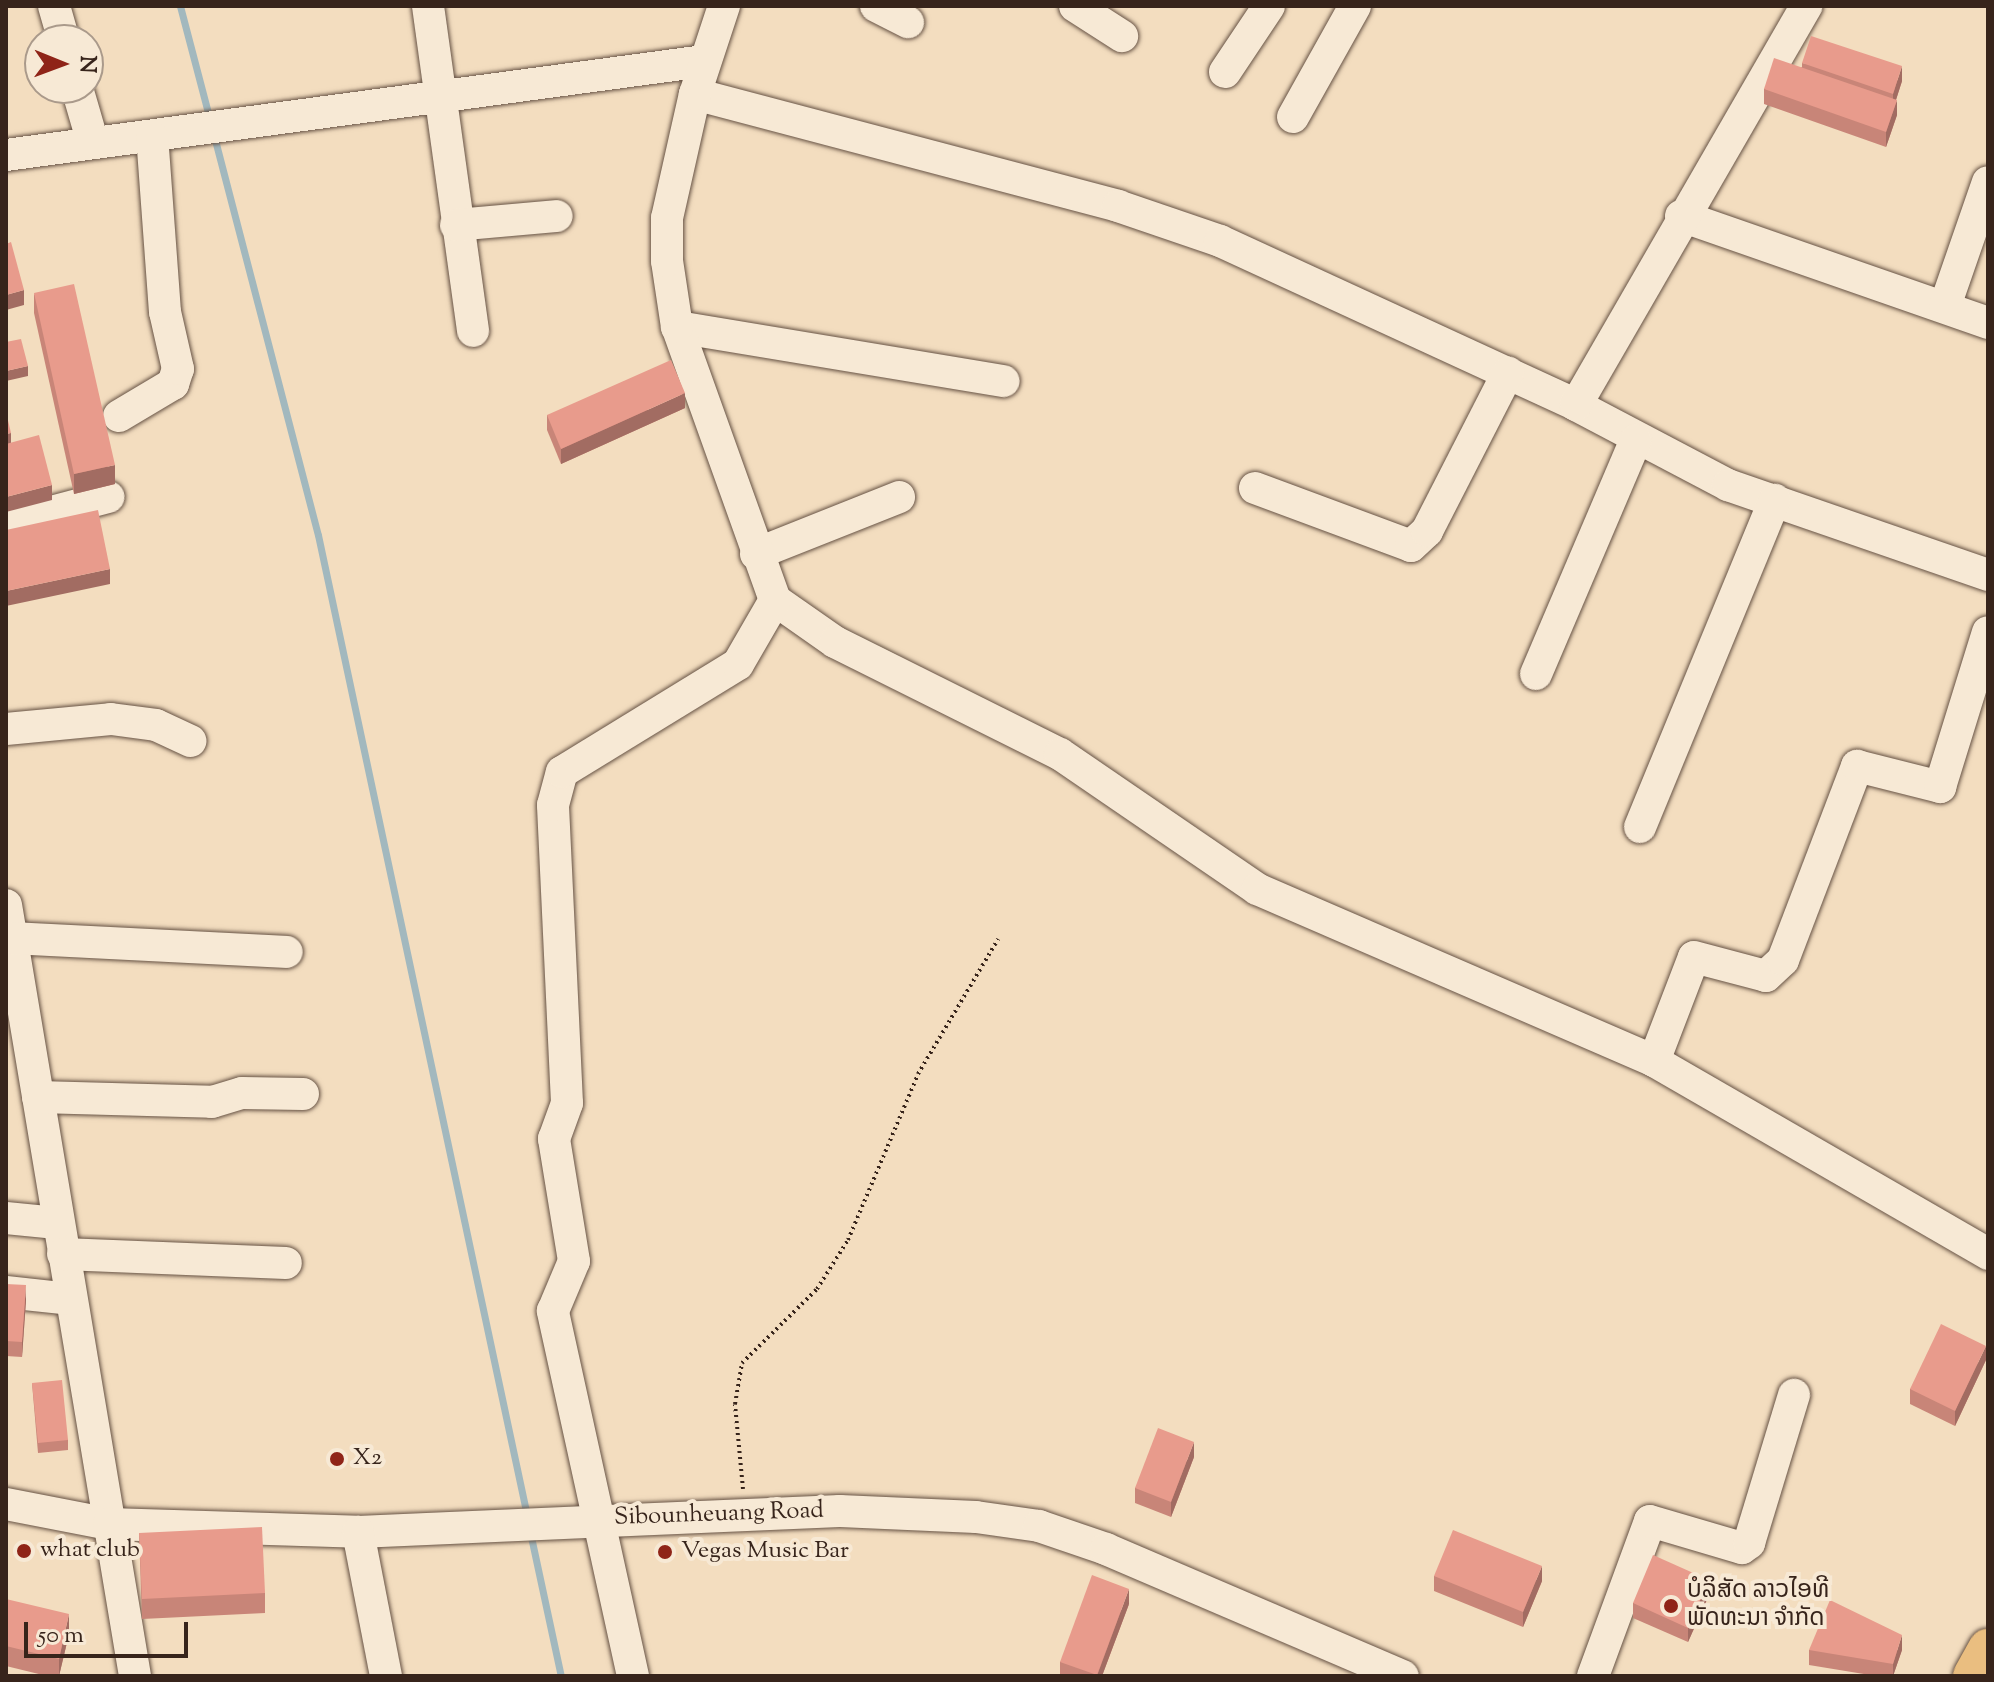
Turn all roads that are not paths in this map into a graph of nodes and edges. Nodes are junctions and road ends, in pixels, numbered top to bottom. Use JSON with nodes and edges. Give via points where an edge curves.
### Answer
{"nodes":[{"id":1,"x":428,"y":6,"type":"edge"},
{"id":2,"x":724,"y":6,"type":"edge"},
{"id":3,"x":876,"y":6,"type":"edge"},
{"id":4,"x":1075,"y":6,"type":"edge"},
{"id":5,"x":1269,"y":6,"type":"edge"},
{"id":6,"x":1355,"y":6,"type":"edge"},
{"id":7,"x":1806,"y":6,"type":"edge"},
{"id":8,"x":908,"y":22,"type":"dead end"},
{"id":9,"x":1122,"y":36,"type":"dead end"},
{"id":10,"x":704,"y":61,"type":"junction"},
{"id":11,"x":1225,"y":72,"type":"dead end"},
{"id":12,"x":695,"y":94,"type":"junction"},
{"id":13,"x":437,"y":99,"type":"junction"},
{"id":14,"x":82,"y":104,"type":"edge"},
{"id":15,"x":1293,"y":117,"type":"dead end"},
{"id":16,"x":163,"y":135,"type":"junction"},
{"id":17,"x":93,"y":143,"type":"junction"},
{"id":18,"x":6,"y":155,"type":"edge"},
{"id":19,"x":1988,"y":182,"type":"edge"},
{"id":20,"x":557,"y":216,"type":"dead end"},
{"id":21,"x":1681,"y":216,"type":"junction"},
{"id":22,"x":456,"y":225,"type":"junction"},
{"id":23,"x":1945,"y":306,"type":"junction"},
{"id":24,"x":1988,"y":323,"type":"edge"},
{"id":25,"x":677,"y":327,"type":"junction"},
{"id":26,"x":473,"y":331,"type":"dead end"},
{"id":27,"x":1508,"y":373,"type":"junction"},
{"id":28,"x":1004,"y":381,"type":"dead end"},
{"id":29,"x":1576,"y":405,"type":"junction"},
{"id":30,"x":119,"y":416,"type":"dead end"},
{"id":31,"x":1636,"y":440,"type":"junction"},
{"id":32,"x":1255,"y":488,"type":"dead end"},
{"id":33,"x":108,"y":497,"type":"dead end"},
{"id":34,"x":899,"y":497,"type":"dead end"},
{"id":35,"x":1775,"y":500,"type":"junction"},
{"id":36,"x":6,"y":524,"type":"edge"},
{"id":37,"x":756,"y":554,"type":"junction"},
{"id":38,"x":1988,"y":575,"type":"edge"},
{"id":39,"x":775,"y":600,"type":"junction"},
{"id":40,"x":1988,"y":632,"type":"edge"},
{"id":41,"x":1536,"y":674,"type":"dead end"},
{"id":42,"x":6,"y":729,"type":"edge"},
{"id":43,"x":190,"y":741,"type":"dead end"},
{"id":44,"x":1640,"y":827,"type":"dead end"},
{"id":45,"x":6,"y":905,"type":"edge"},
{"id":46,"x":12,"y":938,"type":"junction"},
{"id":47,"x":287,"y":952,"type":"dead end"},
{"id":48,"x":18,"y":1038,"type":"edge"},
{"id":49,"x":1654,"y":1061,"type":"junction"},
{"id":50,"x":303,"y":1094,"type":"dead end"},
{"id":51,"x":38,"y":1097,"type":"junction"},
{"id":52,"x":6,"y":1218,"type":"edge"},
{"id":53,"x":60,"y":1239,"type":"junction"},
{"id":54,"x":1988,"y":1254,"type":"edge"},
{"id":55,"x":286,"y":1263,"type":"dead end"},
{"id":56,"x":6,"y":1292,"type":"edge"},
{"id":57,"x":70,"y":1299,"type":"junction"},
{"id":58,"x":1794,"y":1395,"type":"dead end"},
{"id":59,"x":6,"y":1499,"type":"edge"},
{"id":60,"x":591,"y":1520,"type":"junction"},
{"id":61,"x":109,"y":1524,"type":"junction"},
{"id":62,"x":358,"y":1532,"type":"junction"},
{"id":63,"x":1988,"y":1649,"type":"edge"},
{"id":64,"x":135,"y":1676,"type":"edge"},
{"id":65,"x":386,"y":1676,"type":"edge"},
{"id":66,"x":633,"y":1676,"type":"edge"},
{"id":67,"x":1403,"y":1676,"type":"edge"},
{"id":68,"x":1593,"y":1676,"type":"edge"},
{"id":69,"x":1973,"y":1676,"type":"edge"}],
"edges":[{"from":1,"to":13,"type":"street"},
{"from":2,"to":10,"type":"street"},
{"from":3,"to":8,"type":"street"},
{"from":4,"to":9,"type":"street"},
{"from":5,"to":11,"type":"street"},
{"from":6,"to":15,"type":"street"},
{"from":7,"to":21,"type":"street"},
{"from":10,"to":12,"type":"street"},
{"from":10,"to":13,"type":"street"},
{"from":12,"to":25,"type":"street","via":[[667,218]]},
{"from":12,"to":27,"type":"street","via":[[1118,206],[1220,241]]},
{"from":13,"to":16,"type":"street"},
{"from":13,"to":22,"type":"street"},
{"from":14,"to":17,"type":"street"},
{"from":16,"to":17,"type":"street"},
{"from":16,"to":30,"type":"street","via":[[165,312],[178,369],[173,384]]},
{"from":17,"to":18,"type":"street"},
{"from":19,"to":23,"type":"street"},
{"from":20,"to":22,"type":"street"},
{"from":21,"to":23,"type":"street"},
{"from":21,"to":29,"type":"street"},
{"from":22,"to":26,"type":"street"},
{"from":23,"to":24,"type":"street"},
{"from":25,"to":28,"type":"street"},
{"from":25,"to":37,"type":"street"},
{"from":27,"to":29,"type":"street"},
{"from":27,"to":32,"type":"street","via":[[1427,531],[1411,546]]},
{"from":29,"to":31,"type":"street"},
{"from":31,"to":35,"type":"street"},
{"from":31,"to":41,"type":"street"},
{"from":33,"to":36,"type":"street"},
{"from":34,"to":37,"type":"street"},
{"from":35,"to":38,"type":"street"},
{"from":35,"to":44,"type":"street"},
{"from":37,"to":39,"type":"street"},
{"from":39,"to":49,"type":"street","via":[[835,642],[1003,722],[1125,796],[1257,889]]},
{"from":39,"to":60,"type":"street","via":[[738,664],[562,772],[554,788],[567,1103],[554,1139],[574,1261],[553,1311]]},
{"from":40,"to":49,"type":"street","via":[[1940,787],[1857,766],[1783,960],[1766,976],[1694,957]]},
{"from":42,"to":43,"type":"street","via":[[111,719],[156,725]]},
{"from":45,"to":46,"type":"street"},
{"from":46,"to":47,"type":"street"},
{"from":46,"to":48,"type":"street"},
{"from":48,"to":51,"type":"street"},
{"from":49,"to":54,"type":"street"},
{"from":50,"to":51,"type":"street","via":[[242,1093],[212,1102]]},
{"from":51,"to":53,"type":"street"},
{"from":52,"to":53,"type":"street"},
{"from":53,"to":55,"type":"street"},
{"from":53,"to":57,"type":"street"},
{"from":56,"to":57,"type":"street"},
{"from":57,"to":61,"type":"street"},
{"from":58,"to":68,"type":"street","via":[[1749,1543],[1742,1548],[1650,1521]]},
{"from":59,"to":61,"type":"street","name":"Sibounheuang Road"},
{"from":60,"to":62,"type":"street","name":"Sibounheuang Road"},
{"from":60,"to":66,"type":"street"},
{"from":60,"to":67,"type":"street","name":"Sibounheuang Road","via":[[882,1512],[1039,1526]]},
{"from":61,"to":62,"type":"street","name":"Sibounheuang Road"},
{"from":61,"to":64,"type":"street"},
{"from":62,"to":65,"type":"street"},
{"from":63,"to":69,"type":"main road"}]}
